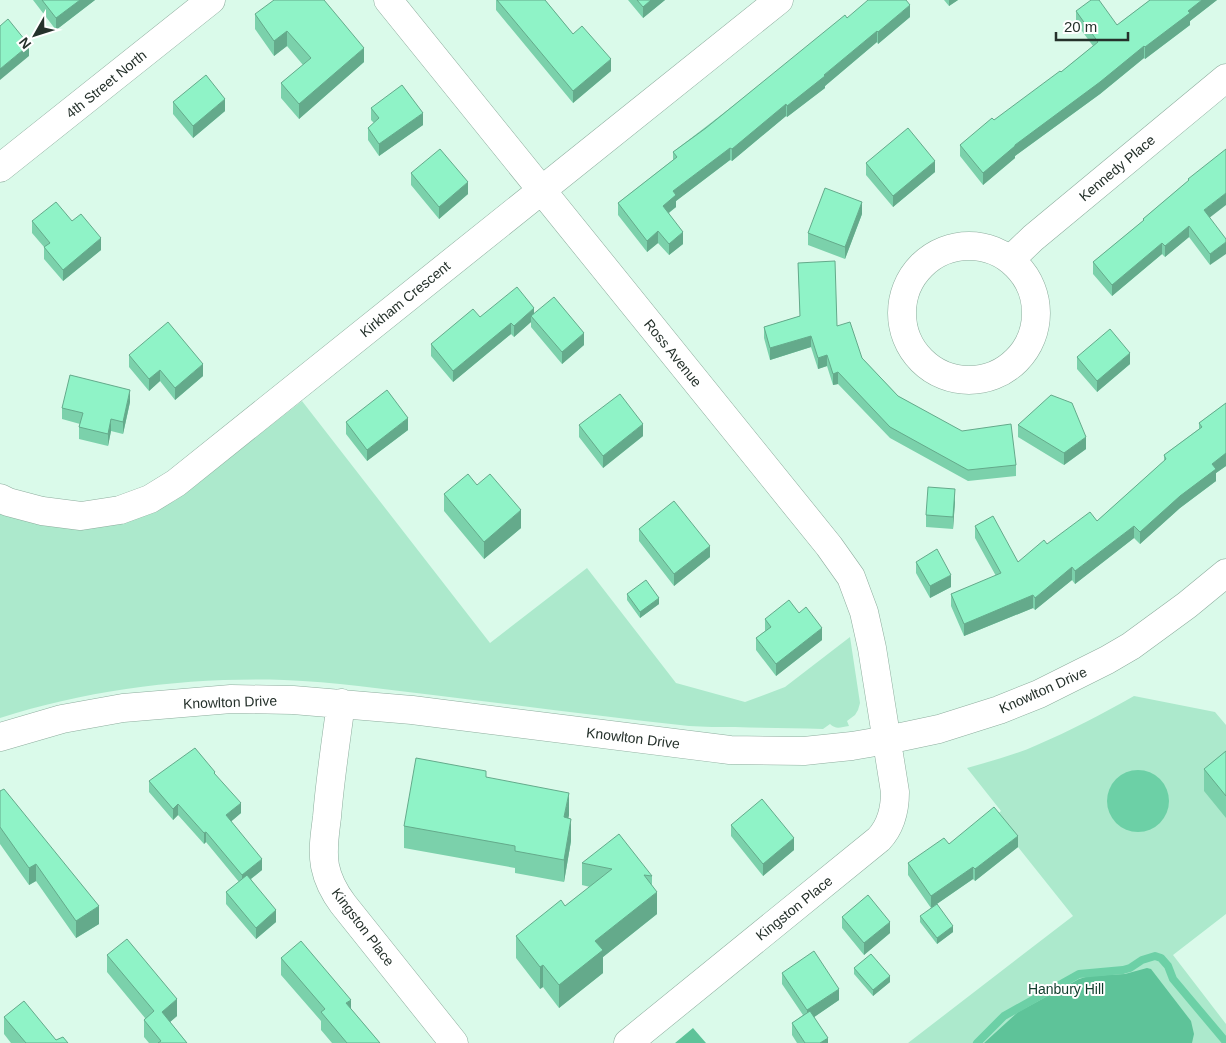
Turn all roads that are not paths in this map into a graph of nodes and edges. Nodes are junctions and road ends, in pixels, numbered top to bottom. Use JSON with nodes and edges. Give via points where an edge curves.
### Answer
{"nodes":[{"id":1,"x":211,"y":0,"type":"edge"},
{"id":2,"x":388,"y":0,"type":"edge"},
{"id":3,"x":779,"y":0,"type":"edge"},
{"id":4,"x":1226,"y":78,"type":"edge"},
{"id":5,"x":0,"y":168,"type":"edge"},
{"id":6,"x":541,"y":190,"type":"junction"},
{"id":7,"x":1010,"y":260,"type":"junction"},
{"id":8,"x":0,"y":498,"type":"edge"},
{"id":9,"x":1226,"y":573,"type":"edge"},
{"id":10,"x":341,"y":703,"type":"junction"},
{"id":11,"x":0,"y":737,"type":"edge"},
{"id":12,"x":888,"y":740,"type":"junction"},
{"id":13,"x":454,"y":1043,"type":"edge"},
{"id":14,"x":628,"y":1043,"type":"edge"}],
"edges":[{"from":1,"to":5,"type":"street","name":"4th Street North"},
{"from":2,"to":6,"type":"street","name":"Ross Avenue"},
{"from":3,"to":6,"type":"street","name":"Kirkham Crescent"},
{"from":4,"to":7,"type":"street","name":"Kennedy Place"},
{"from":6,"to":8,"type":"street","name":"Kirkham Crescent","via":[[183,477],[150,499],[120,510],[81,516],[42,511]]},
{"from":6,"to":12,"type":"street","name":"Ross Avenue","via":[[829,546],[850,577],[864,612]]},
{"from":7,"to":7,"type":"street","via":[[984,247],[961,246],[939,253],[921,266],[908,285],[902,308],[904,331],[914,352],[929,367],[948,377],[970,380],[990,377],[1010,367],[1024,352],[1034,332],[1037,311],[1033,290],[1023,271]]},
{"from":9,"to":12,"type":"street","name":"Knowlton Drive","via":[[1131,646],[1065,682],[999,710],[939,729]]},
{"from":10,"to":11,"type":"street","name":"Knowlton Drive","via":[[231,699],[124,708],[62,719]]},
{"from":10,"to":12,"type":"street","name":"Knowlton Drive","via":[[730,750],[804,751]]},
{"from":10,"to":13,"type":"street","name":"Kingston Place","via":[[324,852],[328,879],[343,904]]},
{"from":12,"to":14,"type":"street","name":"Kingston Place","via":[[895,807],[884,834]]}]}
